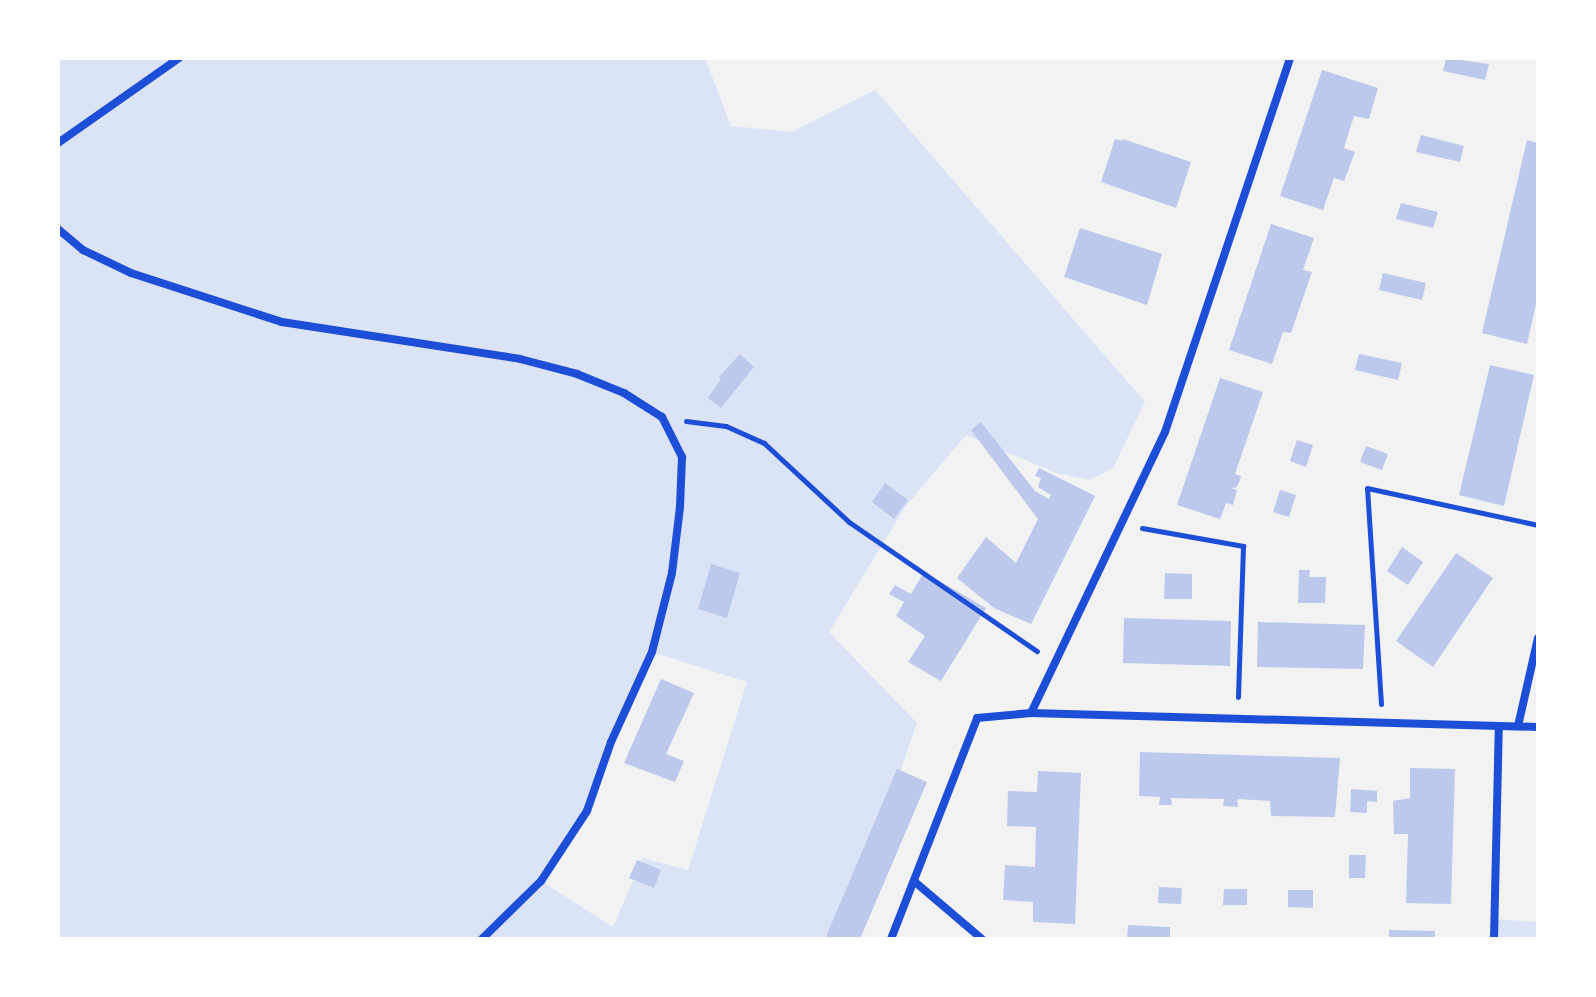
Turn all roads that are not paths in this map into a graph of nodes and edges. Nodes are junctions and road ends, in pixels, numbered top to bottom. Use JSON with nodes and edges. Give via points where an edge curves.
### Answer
{"nodes":[{"id":1,"x":179,"y":58,"type":"edge"},
{"id":2,"x":1290,"y":58,"type":"edge"},
{"id":3,"x":58,"y":143,"type":"edge"},
{"id":4,"x":58,"y":229,"type":"edge"},
{"id":5,"x":1538,"y":638,"type":"edge"},
{"id":6,"x":1031,"y":713,"type":"junction"},
{"id":7,"x":1499,"y":726,"type":"junction"},
{"id":8,"x":1518,"y":726,"type":"junction"},
{"id":9,"x":1538,"y":727,"type":"edge"},
{"id":10,"x":915,"y":882,"type":"junction"},
{"id":11,"x":482,"y":939,"type":"edge"},
{"id":12,"x":891,"y":939,"type":"edge"},
{"id":13,"x":982,"y":939,"type":"edge"},
{"id":14,"x":1494,"y":939,"type":"edge"}],
"edges":[{"from":1,"to":3,"type":"street"},
{"from":2,"to":6,"type":"street","via":[[1165,432]]},
{"from":4,"to":11,"type":"street","via":[[83,250],[131,273],[282,322],[520,359],[624,393],[662,417],[682,457],[680,507],[672,573],[652,652],[587,811],[541,881]]},
{"from":5,"to":8,"type":"street"},
{"from":6,"to":7,"type":"street"},
{"from":6,"to":10,"type":"street","via":[[977,718]]},
{"from":7,"to":8,"type":"street"},
{"from":7,"to":14,"type":"street"},
{"from":8,"to":9,"type":"street"},
{"from":10,"to":12,"type":"street"},
{"from":10,"to":13,"type":"street"}]}
